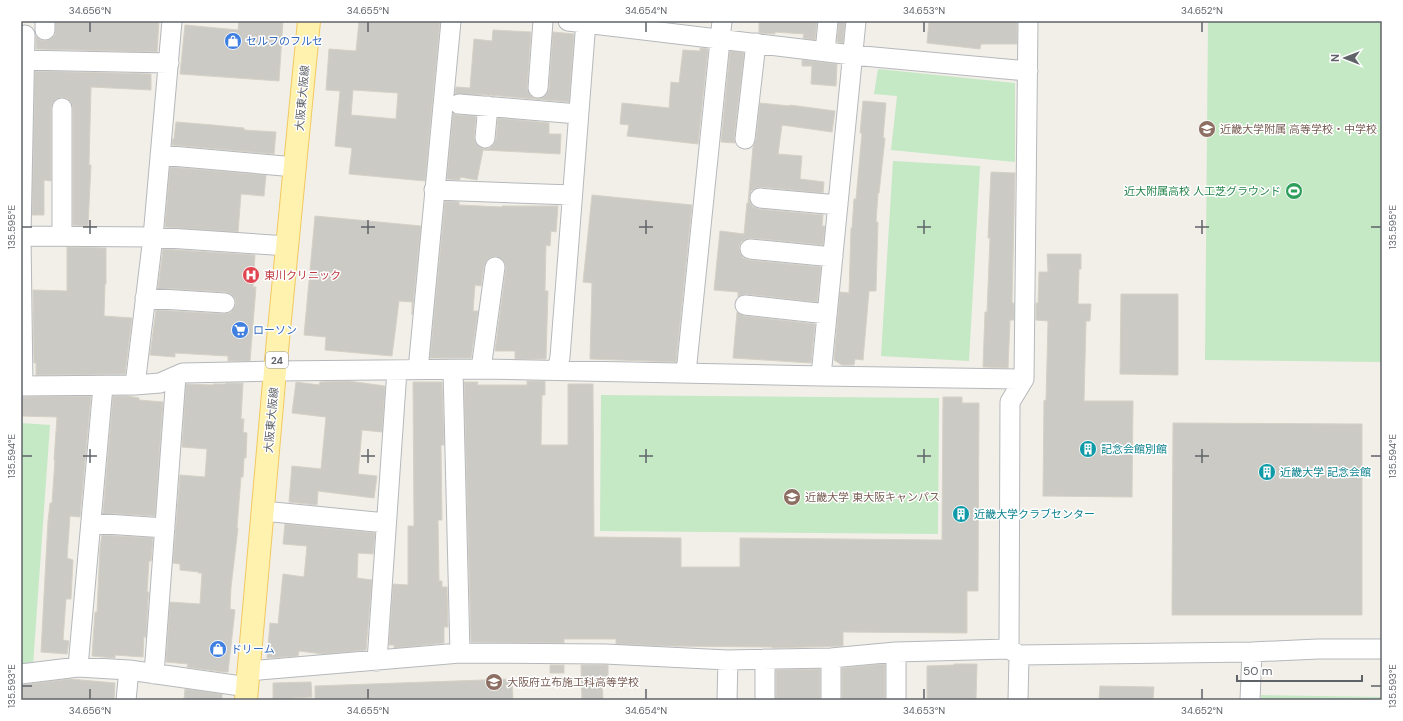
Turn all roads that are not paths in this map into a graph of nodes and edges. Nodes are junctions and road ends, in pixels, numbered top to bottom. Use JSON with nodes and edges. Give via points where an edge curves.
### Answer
{"nodes":[{"id":1,"x":172,"y":21,"type":"edge"},
{"id":2,"x":309,"y":21,"type":"edge"},
{"id":3,"x":450,"y":21,"type":"edge"},
{"id":4,"x":543,"y":21,"type":"edge"},
{"id":5,"x":580,"y":21,"type":"edge"},
{"id":6,"x":828,"y":21,"type":"edge"},
{"id":7,"x":856,"y":21,"type":"edge"},
{"id":8,"x":1028,"y":21,"type":"edge"},
{"id":9,"x":660,"y":26,"type":"edge"},
{"id":10,"x":721,"y":30,"type":"edge"},
{"id":11,"x":25,"y":35,"type":"dead end"},
{"id":12,"x":756,"y":43,"type":"junction"},
{"id":13,"x":825,"y":52,"type":"junction"},
{"id":14,"x":852,"y":55,"type":"junction"},
{"id":15,"x":23,"y":60,"type":"edge"},
{"id":16,"x":169,"y":63,"type":"junction"},
{"id":17,"x":1028,"y":71,"type":"junction"},
{"id":18,"x":538,"y":88,"type":"dead end"},
{"id":19,"x":459,"y":104,"type":"dead end"},
{"id":20,"x":488,"y":106,"type":"junction"},
{"id":21,"x":62,"y":108,"type":"dead end"},
{"id":22,"x":578,"y":114,"type":"junction"},
{"id":23,"x":485,"y":138,"type":"dead end"},
{"id":24,"x":745,"y":139,"type":"dead end"},
{"id":25,"x":160,"y":155,"type":"junction"},
{"id":26,"x":295,"y":167,"type":"junction"},
{"id":27,"x":22,"y":171,"type":"edge"},
{"id":28,"x":434,"y":190,"type":"junction"},
{"id":29,"x":572,"y":195,"type":"junction"},
{"id":30,"x":760,"y":198,"type":"dead end"},
{"id":31,"x":838,"y":205,"type":"junction"},
{"id":32,"x":21,"y":236,"type":"edge"},
{"id":33,"x":62,"y":236,"type":"junction"},
{"id":34,"x":152,"y":237,"type":"junction"},
{"id":35,"x":288,"y":246,"type":"junction"},
{"id":36,"x":750,"y":249,"type":"dead end"},
{"id":37,"x":833,"y":257,"type":"junction"},
{"id":38,"x":494,"y":267,"type":"dead end"},
{"id":39,"x":145,"y":298,"type":"junction"},
{"id":40,"x":225,"y":303,"type":"dead end"},
{"id":41,"x":745,"y":305,"type":"dead end"},
{"id":42,"x":827,"y":314,"type":"junction"},
{"id":43,"x":481,"y":369,"type":"junction"},
{"id":44,"x":397,"y":370,"type":"junction"},
{"id":45,"x":418,"y":370,"type":"junction"},
{"id":46,"x":453,"y":370,"type":"junction"},
{"id":47,"x":557,"y":370,"type":"junction"},
{"id":48,"x":275,"y":371,"type":"junction"},
{"id":49,"x":686,"y":373,"type":"junction"},
{"id":50,"x":176,"y":376,"type":"junction"},
{"id":51,"x":821,"y":376,"type":"junction"},
{"id":52,"x":1024,"y":379,"type":"junction"},
{"id":53,"x":135,"y":385,"type":"junction"},
{"id":54,"x":22,"y":386,"type":"edge"},
{"id":55,"x":103,"y":386,"type":"junction"},
{"id":56,"x":263,"y":511,"type":"junction"},
{"id":57,"x":386,"y":522,"type":"junction"},
{"id":58,"x":91,"y":523,"type":"junction"},
{"id":59,"x":165,"y":528,"type":"junction"},
{"id":60,"x":1382,"y":649,"type":"edge"},
{"id":61,"x":896,"y":652,"type":"junction"},
{"id":62,"x":1014,"y":652,"type":"junction"},
{"id":63,"x":1252,"y":652,"type":"junction"},
{"id":64,"x":460,"y":654,"type":"junction"},
{"id":65,"x":831,"y":658,"type":"junction"},
{"id":66,"x":764,"y":659,"type":"junction"},
{"id":67,"x":728,"y":660,"type":"junction"},
{"id":68,"x":377,"y":661,"type":"junction"},
{"id":69,"x":78,"y":667,"type":"junction"},
{"id":70,"x":129,"y":670,"type":"junction"},
{"id":71,"x":21,"y":674,"type":"edge"},
{"id":72,"x":154,"y":674,"type":"junction"},
{"id":73,"x":248,"y":686,"type":"edge"},
{"id":74,"x":126,"y":700,"type":"edge"},
{"id":75,"x":727,"y":700,"type":"edge"},
{"id":76,"x":764,"y":700,"type":"edge"},
{"id":77,"x":831,"y":700,"type":"edge"},
{"id":78,"x":896,"y":700,"type":"edge"},
{"id":79,"x":1018,"y":700,"type":"edge"},
{"id":80,"x":1250,"y":700,"type":"edge"}],
"edges":[{"from":1,"to":16,"type":"street"},
{"from":2,"to":26,"type":"main road","name":"大阪東大阪線","number":"24"},
{"from":3,"to":28,"type":"street"},
{"from":4,"to":18,"type":"street"},
{"from":5,"to":9,"type":"street"},
{"from":5,"to":22,"type":"street","via":[[582,80]]},
{"from":6,"to":13,"type":"street"},
{"from":7,"to":14,"type":"street"},
{"from":8,"to":17,"type":"street"},
{"from":9,"to":10,"type":"street"},
{"from":10,"to":12,"type":"street"},
{"from":10,"to":49,"type":"street"},
{"from":11,"to":15,"type":"street"},
{"from":12,"to":13,"type":"street"},
{"from":12,"to":24,"type":"street"},
{"from":13,"to":14,"type":"street"},
{"from":14,"to":17,"type":"street"},
{"from":14,"to":31,"type":"street"},
{"from":15,"to":16,"type":"street"},
{"from":15,"to":27,"type":"street"},
{"from":16,"to":25,"type":"street"},
{"from":17,"to":52,"type":"street"},
{"from":19,"to":20,"type":"street"},
{"from":20,"to":22,"type":"street"},
{"from":20,"to":23,"type":"street"},
{"from":21,"to":33,"type":"street"},
{"from":22,"to":29,"type":"street"},
{"from":25,"to":26,"type":"street"},
{"from":25,"to":34,"type":"street"},
{"from":26,"to":35,"type":"main road","name":"大阪東大阪線","number":"24"},
{"from":27,"to":32,"type":"street"},
{"from":28,"to":29,"type":"street"},
{"from":28,"to":45,"type":"street"},
{"from":29,"to":47,"type":"street"},
{"from":30,"to":31,"type":"street"},
{"from":31,"to":37,"type":"street"},
{"from":32,"to":33,"type":"street"},
{"from":32,"to":54,"type":"street"},
{"from":33,"to":34,"type":"street"},
{"from":34,"to":35,"type":"street"},
{"from":34,"to":39,"type":"street"},
{"from":35,"to":48,"type":"main road","name":"大阪東大阪線","number":"24"},
{"from":36,"to":37,"type":"street"},
{"from":37,"to":42,"type":"street"},
{"from":38,"to":43,"type":"street"},
{"from":39,"to":40,"type":"street"},
{"from":39,"to":53,"type":"street"},
{"from":41,"to":42,"type":"street"},
{"from":42,"to":51,"type":"street"},
{"from":43,"to":46,"type":"street"},
{"from":43,"to":47,"type":"street"},
{"from":44,"to":45,"type":"street"},
{"from":44,"to":48,"type":"street"},
{"from":44,"to":57,"type":"street"},
{"from":45,"to":46,"type":"street"},
{"from":46,"to":64,"type":"street"},
{"from":47,"to":49,"type":"street"},
{"from":48,"to":50,"type":"street","via":[[183,373]]},
{"from":48,"to":56,"type":"main road","name":"大阪東大阪線","number":"24"},
{"from":49,"to":51,"type":"street"},
{"from":50,"to":53,"type":"street","via":[[160,383]]},
{"from":50,"to":59,"type":"street"},
{"from":51,"to":52,"type":"street"},
{"from":52,"to":62,"type":"street","via":[[1010,402]]},
{"from":53,"to":55,"type":"street"},
{"from":54,"to":55,"type":"street"},
{"from":55,"to":58,"type":"street"},
{"from":56,"to":57,"type":"street"},
{"from":56,"to":73,"type":"main road","name":"大阪東大阪線","number":"24"},
{"from":57,"to":68,"type":"street"},
{"from":58,"to":59,"type":"street"},
{"from":58,"to":69,"type":"street"},
{"from":59,"to":72,"type":"street"},
{"from":60,"to":63,"type":"street"},
{"from":61,"to":62,"type":"street"},
{"from":61,"to":65,"type":"street"},
{"from":61,"to":78,"type":"street"},
{"from":62,"to":63,"type":"street"},
{"from":62,"to":79,"type":"street"},
{"from":63,"to":80,"type":"street"},
{"from":64,"to":67,"type":"street","via":[[605,654]]},
{"from":64,"to":68,"type":"street"},
{"from":65,"to":66,"type":"street"},
{"from":65,"to":77,"type":"street"},
{"from":66,"to":67,"type":"street"},
{"from":66,"to":76,"type":"street"},
{"from":67,"to":75,"type":"street"},
{"from":68,"to":73,"type":"street"},
{"from":69,"to":70,"type":"street"},
{"from":69,"to":71,"type":"street"},
{"from":70,"to":72,"type":"street"},
{"from":70,"to":74,"type":"street"},
{"from":72,"to":73,"type":"street"}]}
